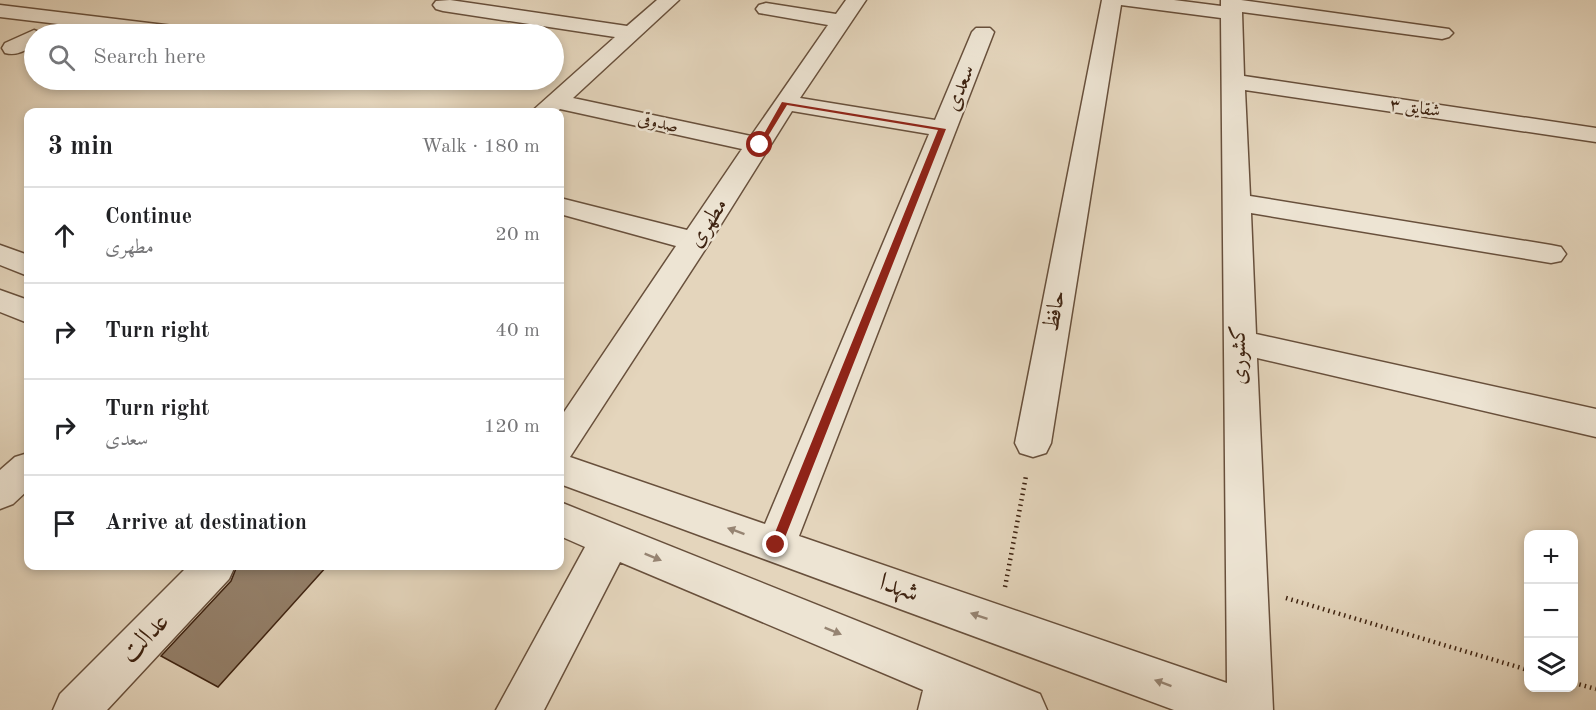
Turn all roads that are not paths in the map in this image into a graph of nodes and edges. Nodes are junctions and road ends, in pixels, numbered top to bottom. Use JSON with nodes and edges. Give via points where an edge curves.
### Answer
{"nodes":[{"id":1,"x":669,"y":0,"type":"edge"},
{"id":2,"x":1112,"y":0,"type":"edge"},
{"id":3,"x":1125,"y":0,"type":"edge"},
{"id":4,"x":443,"y":5,"type":"dead end"},
{"id":5,"x":1231,"y":6,"type":"edge"},
{"id":6,"x":766,"y":9,"type":"dead end"},
{"id":7,"x":849,"y":10,"type":"edge"},
{"id":8,"x":0,"y":11,"type":"edge"},
{"id":9,"x":65,"y":19,"type":"junction"},
{"id":10,"x":56,"y":24,"type":"edge"},
{"id":11,"x":107,"y":24,"type":"edge"},
{"id":12,"x":982,"y":32,"type":"dead end"},
{"id":13,"x":632,"y":33,"type":"junction"},
{"id":14,"x":1442,"y":33,"type":"dead end"},
{"id":15,"x":24,"y":42,"type":"edge"},
{"id":16,"x":13,"y":48,"type":"dead end"},
{"id":17,"x":1233,"y":81,"type":"junction"},
{"id":18,"x":785,"y":103,"type":"junction"},
{"id":19,"x":549,"y":107,"type":"edge"},
{"id":20,"x":564,"y":110,"type":"edge"},
{"id":21,"x":943,"y":129,"type":"junction"},
{"id":22,"x":1596,"y":135,"type":"edge"},
{"id":23,"x":760,"y":145,"type":"junction"},
{"id":24,"x":1236,"y":202,"type":"junction"},
{"id":25,"x":564,"y":207,"type":"edge"},
{"id":26,"x":696,"y":242,"type":"junction"},
{"id":27,"x":0,"y":254,"type":"edge"},
{"id":28,"x":1551,"y":254,"type":"dead end"},
{"id":29,"x":24,"y":264,"type":"edge"},
{"id":30,"x":1239,"y":342,"type":"junction"},
{"id":31,"x":1596,"y":423,"type":"edge"},
{"id":32,"x":564,"y":440,"type":"edge"},
{"id":33,"x":1033,"y":443,"type":"road end"},
{"id":34,"x":564,"y":470,"type":"edge"},
{"id":35,"x":24,"y":472,"type":"edge"},
{"id":36,"x":0,"y":493,"type":"edge"},
{"id":37,"x":564,"y":521,"type":"edge"},
{"id":38,"x":611,"y":539,"type":"junction"},
{"id":39,"x":776,"y":545,"type":"junction"},
{"id":40,"x":211,"y":570,"type":"edge"},
{"id":41,"x":945,"y":694,"type":"edge"},
{"id":42,"x":76,"y":710,"type":"edge"},
{"id":43,"x":519,"y":710,"type":"edge"},
{"id":44,"x":1024,"y":710,"type":"edge"},
{"id":45,"x":1237,"y":710,"type":"edge"},
{"id":46,"x":1250,"y":710,"type":"edge"}],
"edges":[{"from":1,"to":13,"type":"street"},
{"from":2,"to":33,"type":"street","name":"حافظ"},
{"from":3,"to":5,"type":"street"},
{"from":4,"to":13,"type":"street"},
{"from":5,"to":14,"type":"street"},
{"from":5,"to":17,"type":"street","name":"کشوری"},
{"from":6,"to":7,"type":"street"},
{"from":7,"to":18,"type":"street","name":"مطهری"},
{"from":8,"to":9,"type":"street"},
{"from":9,"to":10,"type":"street"},
{"from":9,"to":11,"type":"street"},
{"from":12,"to":21,"type":"street","name":"سعدی"},
{"from":13,"to":19,"type":"street"},
{"from":15,"to":16,"type":"street"},
{"from":17,"to":22,"type":"street","name":"شقایق ۳"},
{"from":17,"to":24,"type":"street","name":"کشوری"},
{"from":18,"to":21,"type":"street"},
{"from":18,"to":23,"type":"street","name":"مطهری"},
{"from":20,"to":23,"type":"street","name":"صدوقی"},
{"from":21,"to":39,"type":"street","name":"سعدی"},
{"from":23,"to":26,"type":"street","name":"مطهری"},
{"from":24,"to":28,"type":"street"},
{"from":24,"to":30,"type":"street","name":"کشوری"},
{"from":25,"to":26,"type":"street"},
{"from":26,"to":32,"type":"street","name":"مطهری"},
{"from":27,"to":29,"type":"street"},
{"from":30,"to":31,"type":"street"},
{"from":30,"to":46,"type":"street","name":"کشوری"},
{"from":39,"to":34,"type":"street","name":"شهدا","one_way":true},
{"from":35,"to":36,"type":"street"},
{"from":37,"to":38,"type":"street"},
{"from":38,"to":41,"type":"street","one_way":true},
{"from":38,"to":43,"type":"street"},
{"from":45,"to":39,"type":"street","name":"شهدا","one_way":true},
{"from":40,"to":42,"type":"street","name":"عدالت"},
{"from":41,"to":44,"type":"street"}]}
